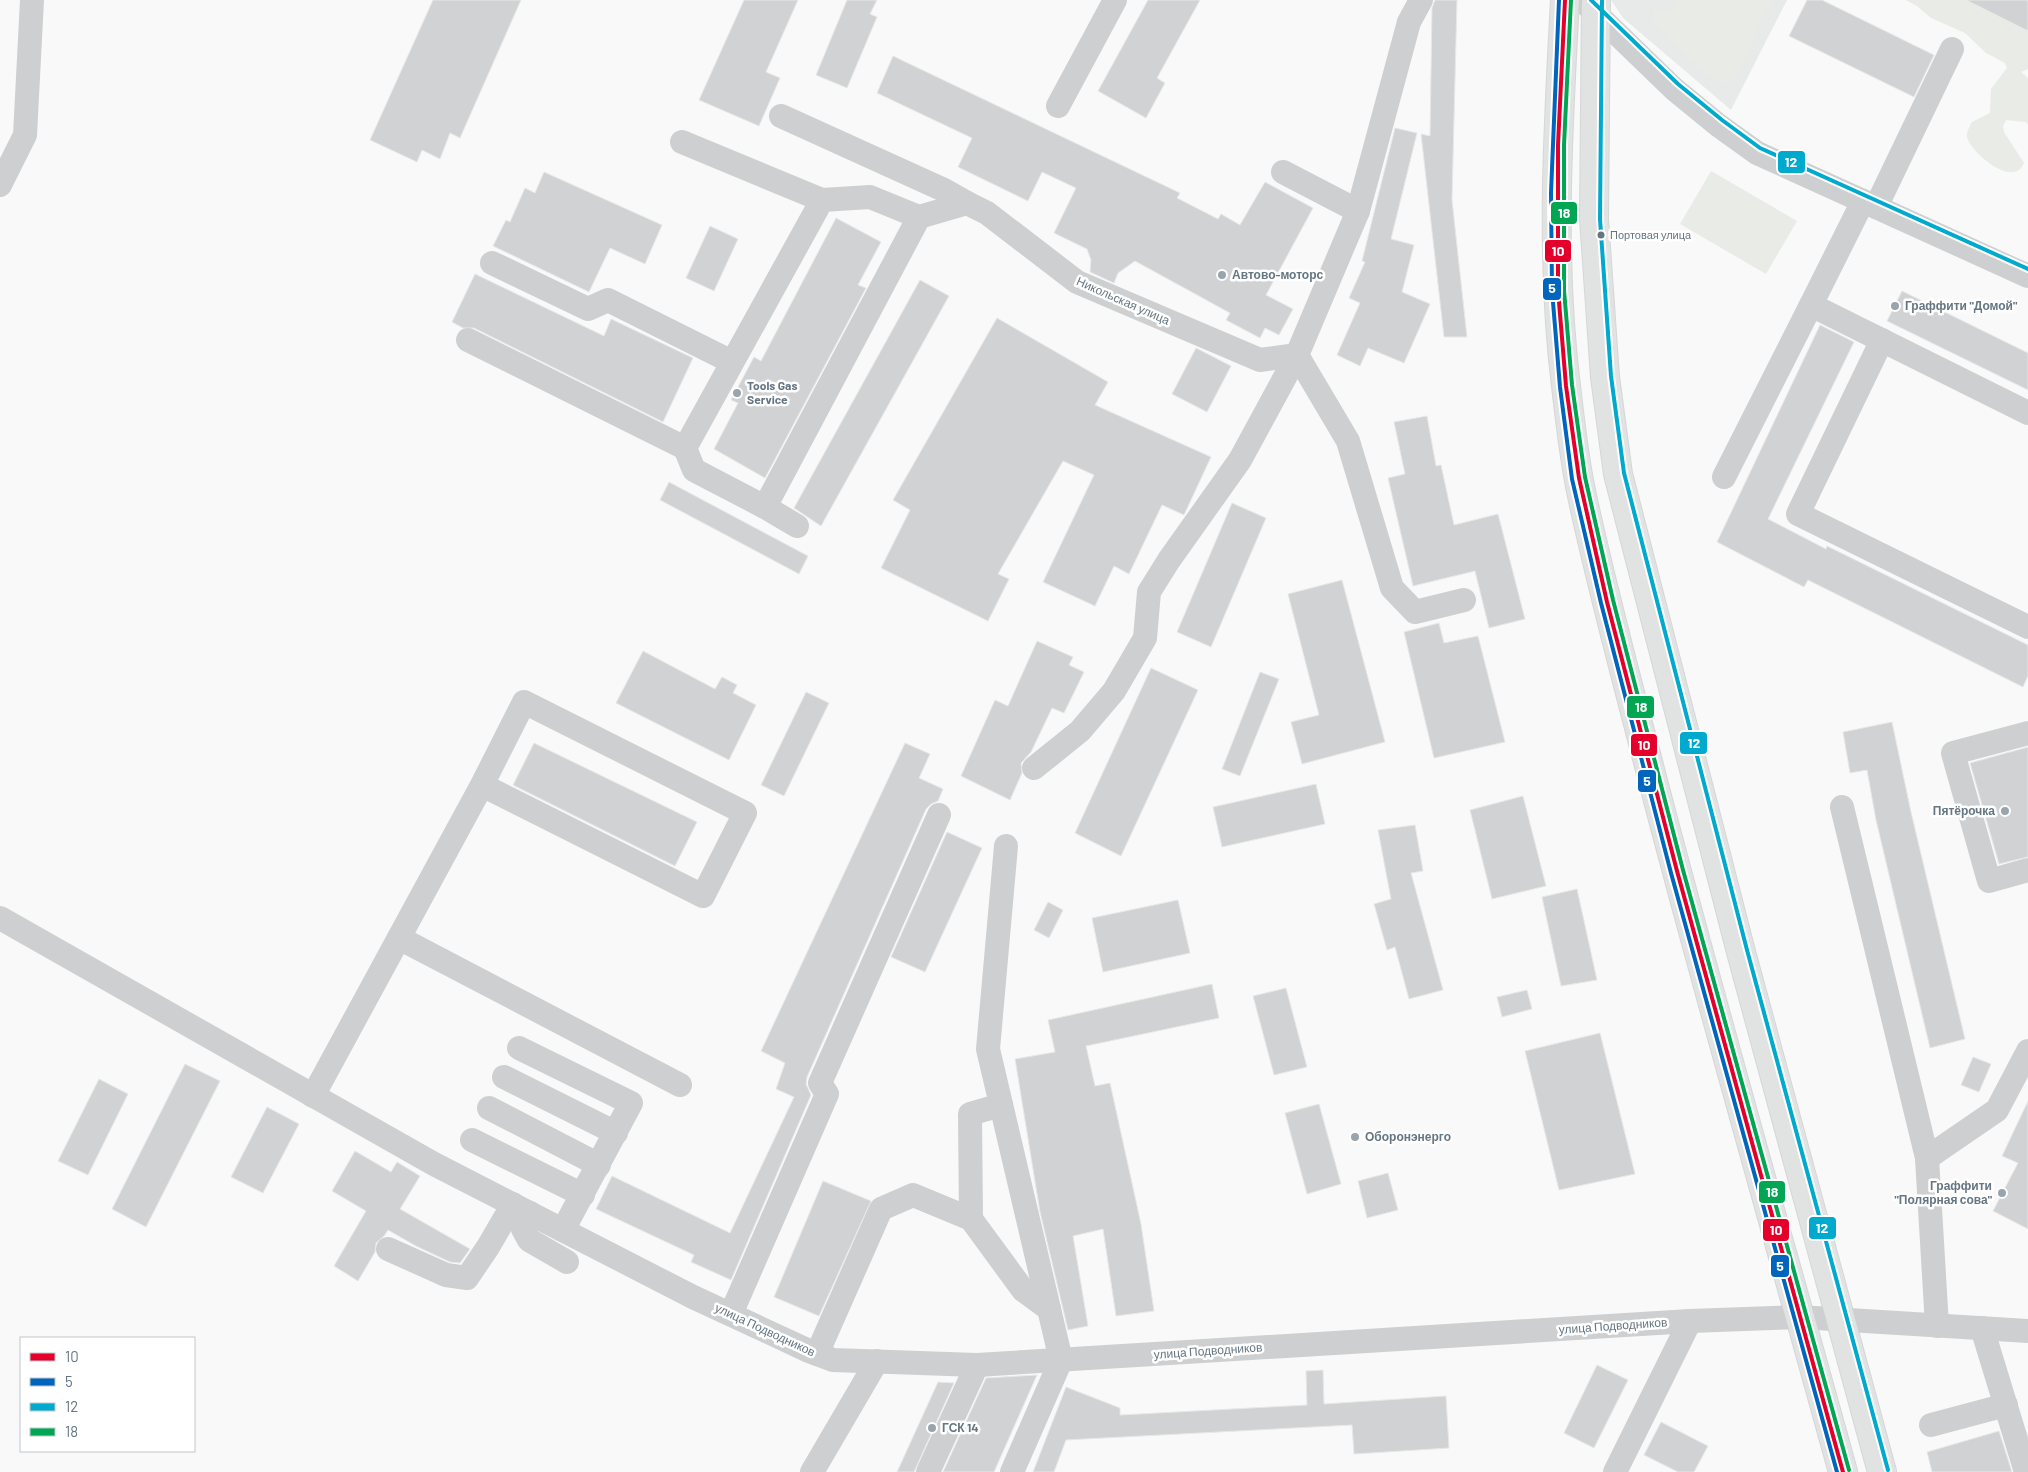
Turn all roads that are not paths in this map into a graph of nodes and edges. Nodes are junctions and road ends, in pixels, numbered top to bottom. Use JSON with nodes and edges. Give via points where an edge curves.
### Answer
{"nodes":[{"id":1,"x":1115,"y":0,"type":"edge"},
{"id":2,"x":1421,"y":0,"type":"edge"},
{"id":3,"x":1565,"y":0,"type":"edge"},
{"id":4,"x":1591,"y":4,"type":"edge"},
{"id":5,"x":34,"y":6,"type":"edge"},
{"id":6,"x":1952,"y":49,"type":"dead end"},
{"id":7,"x":1058,"y":106,"type":"dead end"},
{"id":8,"x":781,"y":116,"type":"dead end"},
{"id":9,"x":682,"y":142,"type":"dead end"},
{"id":10,"x":1283,"y":172,"type":"dead end"},
{"id":11,"x":0,"y":185,"type":"edge"},
{"id":12,"x":822,"y":200,"type":"junction"},
{"id":13,"x":967,"y":204,"type":"junction"},
{"id":14,"x":1870,"y":204,"type":"junction"},
{"id":15,"x":1358,"y":211,"type":"junction"},
{"id":16,"x":919,"y":217,"type":"junction"},
{"id":17,"x":492,"y":263,"type":"dead end"},
{"id":18,"x":2028,"y":276,"type":"edge"},
{"id":19,"x":1811,"y":304,"type":"junction"},
{"id":20,"x":468,"y":340,"type":"dead end"},
{"id":21,"x":1882,"y":340,"type":"junction"},
{"id":22,"x":1296,"y":355,"type":"junction"},
{"id":23,"x":732,"y":362,"type":"junction"},
{"id":24,"x":2028,"y":414,"type":"edge"},
{"id":25,"x":685,"y":448,"type":"junction"},
{"id":26,"x":1724,"y":478,"type":"dead end"},
{"id":27,"x":764,"y":507,"type":"junction"},
{"id":28,"x":796,"y":526,"type":"dead end"},
{"id":29,"x":1464,"y":600,"type":"dead end"},
{"id":30,"x":2028,"y":627,"type":"edge"},
{"id":31,"x":2028,"y":733,"type":"edge"},
{"id":32,"x":1034,"y":768,"type":"dead end"},
{"id":33,"x":482,"y":785,"type":"junction"},
{"id":34,"x":1842,"y":807,"type":"dead end"},
{"id":35,"x":939,"y":815,"type":"dead end"},
{"id":36,"x":1006,"y":846,"type":"dead end"},
{"id":37,"x":2028,"y":870,"type":"edge"},
{"id":38,"x":0,"y":918,"type":"edge"},
{"id":39,"x":399,"y":938,"type":"junction"},
{"id":40,"x":519,"y":1048,"type":"dead end"},
{"id":41,"x":2028,"y":1050,"type":"edge"},
{"id":42,"x":504,"y":1077,"type":"dead end"},
{"id":43,"x":680,"y":1085,"type":"dead end"},
{"id":44,"x":313,"y":1096,"type":"junction"},
{"id":45,"x":1001,"y":1105,"type":"junction"},
{"id":46,"x":489,"y":1108,"type":"dead end"},
{"id":47,"x":616,"y":1133,"type":"junction"},
{"id":48,"x":472,"y":1140,"type":"dead end"},
{"id":49,"x":1927,"y":1158,"type":"junction"},
{"id":50,"x":599,"y":1165,"type":"junction"},
{"id":51,"x":583,"y":1194,"type":"junction"},
{"id":52,"x":522,"y":1209,"type":"junction"},
{"id":53,"x":971,"y":1219,"type":"junction"},
{"id":54,"x":564,"y":1230,"type":"junction"},
{"id":55,"x":388,"y":1249,"type":"dead end"},
{"id":56,"x":568,"y":1262,"type":"dead end"},
{"id":57,"x":1049,"y":1309,"type":"junction"},
{"id":58,"x":731,"y":1314,"type":"junction"},
{"id":59,"x":1800,"y":1317,"type":"junction"},
{"id":60,"x":1842,"y":1320,"type":"junction"},
{"id":61,"x":1690,"y":1321,"type":"junction"},
{"id":62,"x":1937,"y":1326,"type":"junction"},
{"id":63,"x":1982,"y":1328,"type":"junction"},
{"id":64,"x":2028,"y":1331,"type":"edge"},
{"id":65,"x":817,"y":1354,"type":"junction"},
{"id":66,"x":1061,"y":1360,"type":"junction"},
{"id":67,"x":877,"y":1361,"type":"junction"},
{"id":68,"x":977,"y":1365,"type":"junction"},
{"id":69,"x":2006,"y":1405,"type":"junction"},
{"id":70,"x":1931,"y":1425,"type":"dead end"},
{"id":71,"x":812,"y":1472,"type":"edge"},
{"id":72,"x":928,"y":1472,"type":"edge"},
{"id":73,"x":1012,"y":1472,"type":"edge"},
{"id":74,"x":1615,"y":1472,"type":"edge"},
{"id":75,"x":1843,"y":1472,"type":"edge"},
{"id":76,"x":1882,"y":1472,"type":"edge"},
{"id":77,"x":2026,"y":1472,"type":"edge"}],
"edges":[{"from":1,"to":7,"type":"street"},
{"from":2,"to":15,"type":"street","via":[[1409,22]]},
{"from":3,"to":59,"type":"main road","via":[[1556,216],[1558,300],[1581,488],[1697,952]]},
{"from":4,"to":14,"type":"street","via":[[1674,89],[1741,142],[1757,153]]},
{"from":4,"to":60,"type":"main road","via":[[1594,219],[1606,377],[1618,474],[1744,962]]},
{"from":5,"to":11,"type":"street","via":[[25,135]]},
{"from":6,"to":14,"type":"street"},
{"from":8,"to":13,"type":"street","name":"Никольская улица","via":[[944,190]]},
{"from":9,"to":12,"type":"street"},
{"from":10,"to":15,"type":"street"},
{"from":12,"to":16,"type":"street","via":[[870,197]]},
{"from":12,"to":23,"type":"street"},
{"from":13,"to":16,"type":"street"},
{"from":13,"to":22,"type":"street","name":"Никольская улица","via":[[987,213],[1077,282],[1260,360]]},
{"from":14,"to":18,"type":"street"},
{"from":14,"to":19,"type":"street"},
{"from":15,"to":22,"type":"street"},
{"from":16,"to":27,"type":"street"},
{"from":17,"to":23,"type":"street","via":[[588,309],[608,300]]},
{"from":19,"to":21,"type":"street"},
{"from":19,"to":26,"type":"street"},
{"from":20,"to":25,"type":"street"},
{"from":21,"to":24,"type":"street"},
{"from":21,"to":30,"type":"street","via":[[1798,514]]},
{"from":22,"to":29,"type":"street","via":[[1348,442],[1392,588],[1415,612]]},
{"from":22,"to":32,"type":"street","via":[[1240,460],[1149,592],[1145,638],[1114,691],[1080,731]]},
{"from":23,"to":25,"type":"street"},
{"from":25,"to":27,"type":"street","via":[[694,470]]},
{"from":27,"to":28,"type":"street"},
{"from":31,"to":37,"type":"street","via":[[1953,753],[1989,881]]},
{"from":33,"to":33,"type":"street","via":[[703,896],[745,812],[524,702]]},
{"from":33,"to":39,"type":"street"},
{"from":34,"to":49,"type":"street"},
{"from":35,"to":58,"type":"street","via":[[820,1083],[827,1094]]},
{"from":36,"to":45,"type":"street","via":[[988,1048]]},
{"from":38,"to":44,"type":"street","name":"улица Подводников"},
{"from":39,"to":43,"type":"street"},
{"from":39,"to":44,"type":"street"},
{"from":40,"to":47,"type":"street","via":[[631,1104]]},
{"from":41,"to":49,"type":"street","via":[[1997,1110]]},
{"from":42,"to":47,"type":"street"},
{"from":44,"to":52,"type":"street","name":"улица Подводников"},
{"from":45,"to":53,"type":"street","via":[[970,1114]]},
{"from":45,"to":57,"type":"street"},
{"from":46,"to":50,"type":"street"},
{"from":47,"to":50,"type":"street"},
{"from":48,"to":51,"type":"street"},
{"from":49,"to":62,"type":"street"},
{"from":50,"to":51,"type":"street"},
{"from":51,"to":54,"type":"street"},
{"from":52,"to":54,"type":"street","name":"улица Подводников"},
{"from":52,"to":55,"type":"street","via":[[488,1247],[467,1278],[446,1275]]},
{"from":52,"to":56,"type":"street","via":[[523,1229],[529,1240]]},
{"from":53,"to":57,"type":"street","via":[[1023,1290]]},
{"from":53,"to":65,"type":"street","via":[[913,1195],[881,1209]]},
{"from":54,"to":58,"type":"street","name":"улица Подводников"},
{"from":57,"to":66,"type":"street"},
{"from":58,"to":65,"type":"street","name":"улица Подводников"},
{"from":59,"to":60,"type":"street","name":"улица Подводников"},
{"from":59,"to":61,"type":"street","name":"улица Подводников"},
{"from":59,"to":75,"type":"main road"},
{"from":60,"to":62,"type":"street","name":"улица Подводников"},
{"from":60,"to":76,"type":"main road"},
{"from":61,"to":66,"type":"street","name":"улица Подводников"},
{"from":61,"to":74,"type":"street"},
{"from":62,"to":63,"type":"street","name":"улица Подводников"},
{"from":63,"to":64,"type":"street","name":"улица Подводников"},
{"from":63,"to":69,"type":"street"},
{"from":65,"to":67,"type":"street","name":"улица Подводников","via":[[833,1360]]},
{"from":66,"to":68,"type":"street","name":"улица Подводников"},
{"from":66,"to":73,"type":"street"},
{"from":67,"to":68,"type":"street","name":"улица Подводников"},
{"from":67,"to":71,"type":"street"},
{"from":68,"to":72,"type":"street"},
{"from":69,"to":70,"type":"street"},
{"from":69,"to":77,"type":"street"}]}
